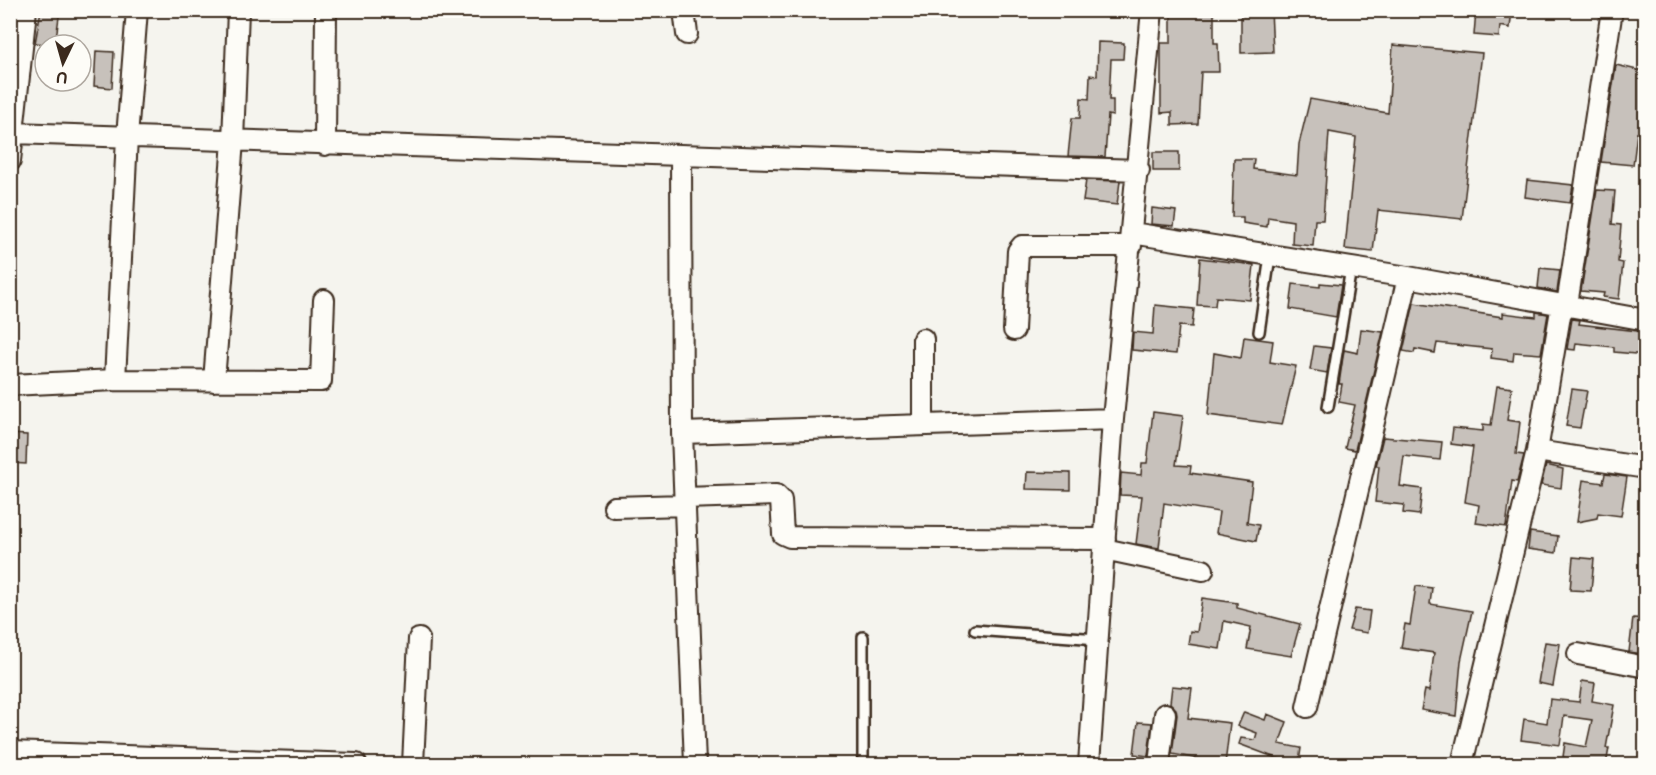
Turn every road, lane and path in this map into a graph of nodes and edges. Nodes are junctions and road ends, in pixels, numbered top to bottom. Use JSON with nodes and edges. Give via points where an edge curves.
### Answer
{"nodes":[{"id":1,"x":26,"y":10,"type":"edge"},
{"id":2,"x":137,"y":10,"type":"edge"},
{"id":3,"x":238,"y":10,"type":"edge"},
{"id":4,"x":326,"y":10,"type":"edge"},
{"id":5,"x":684,"y":10,"type":"edge"},
{"id":6,"x":1152,"y":10,"type":"edge"},
{"id":7,"x":1612,"y":10,"type":"edge"},
{"id":8,"x":687,"y":34,"type":"dead end"},
{"id":9,"x":12,"y":133,"type":"edge"},
{"id":10,"x":127,"y":137,"type":"junction"},
{"id":11,"x":233,"y":141,"type":"junction"},
{"id":12,"x":325,"y":145,"type":"junction"},
{"id":13,"x":681,"y":156,"type":"junction"},
{"id":14,"x":10,"y":161,"type":"edge"},
{"id":15,"x":1139,"y":170,"type":"junction"},
{"id":16,"x":1132,"y":239,"type":"junction"},
{"id":17,"x":1270,"y":256,"type":"junction"},
{"id":18,"x":1351,"y":268,"type":"junction"},
{"id":19,"x":1408,"y":277,"type":"junction"},
{"id":20,"x":324,"y":300,"type":"dead end"},
{"id":21,"x":1565,"y":305,"type":"junction"},
{"id":22,"x":1646,"y":320,"type":"edge"},
{"id":23,"x":1014,"y":330,"type":"dead end"},
{"id":24,"x":1259,"y":332,"type":"dead end"},
{"id":25,"x":923,"y":339,"type":"dead end"},
{"id":26,"x":115,"y":380,"type":"junction"},
{"id":27,"x":214,"y":381,"type":"junction"},
{"id":28,"x":10,"y":385,"type":"edge"},
{"id":29,"x":1328,"y":407,"type":"dead end"},
{"id":30,"x":1113,"y":419,"type":"junction"},
{"id":31,"x":923,"y":425,"type":"junction"},
{"id":32,"x":682,"y":433,"type":"junction"},
{"id":33,"x":1537,"y":451,"type":"junction"},
{"id":34,"x":1646,"y":468,"type":"edge"},
{"id":35,"x":684,"y":501,"type":"junction"},
{"id":36,"x":614,"y":507,"type":"dead end"},
{"id":37,"x":1104,"y":544,"type":"junction"},
{"id":38,"x":1203,"y":570,"type":"dead end"},
{"id":39,"x":975,"y":630,"type":"dead end"},
{"id":40,"x":863,"y":637,"type":"dead end"},
{"id":41,"x":419,"y":639,"type":"dead end"},
{"id":42,"x":1098,"y":639,"type":"junction"},
{"id":43,"x":1578,"y":654,"type":"dead end"},
{"id":44,"x":1646,"y":667,"type":"edge"},
{"id":45,"x":1308,"y":707,"type":"dead end"},
{"id":46,"x":1165,"y":714,"type":"dead end"},
{"id":47,"x":16,"y":756,"type":"edge"},
{"id":48,"x":130,"y":760,"type":"edge"},
{"id":49,"x":318,"y":764,"type":"edge"},
{"id":50,"x":356,"y":765,"type":"edge"},
{"id":51,"x":413,"y":765,"type":"edge"},
{"id":52,"x":695,"y":765,"type":"edge"},
{"id":53,"x":863,"y":765,"type":"edge"},
{"id":54,"x":1089,"y":765,"type":"edge"},
{"id":55,"x":1159,"y":765,"type":"edge"},
{"id":56,"x":1462,"y":765,"type":"edge"}],
"edges":[{"from":1,"to":9,"type":"street"},
{"from":2,"to":10,"type":"street"},
{"from":3,"to":11,"type":"street"},
{"from":4,"to":12,"type":"street"},
{"from":5,"to":8,"type":"street"},
{"from":6,"to":15,"type":"street"},
{"from":7,"to":21,"type":"street"},
{"from":9,"to":10,"type":"street"},
{"from":9,"to":14,"type":"street"},
{"from":10,"to":11,"type":"street"},
{"from":10,"to":26,"type":"street"},
{"from":11,"to":12,"type":"street"},
{"from":11,"to":27,"type":"street"},
{"from":12,"to":13,"type":"street"},
{"from":13,"to":15,"type":"street"},
{"from":13,"to":32,"type":"street"},
{"from":15,"to":16,"type":"street"},
{"from":16,"to":17,"type":"street"},
{"from":16,"to":23,"type":"street","via":[[1022,246],[1018,251]]},
{"from":16,"to":30,"type":"street"},
{"from":17,"to":18,"type":"street"},
{"from":17,"to":24,"type":"lane"},
{"from":18,"to":19,"type":"street"},
{"from":18,"to":29,"type":"lane"},
{"from":19,"to":21,"type":"street"},
{"from":19,"to":45,"type":"street"},
{"from":20,"to":27,"type":"street","via":[[321,381]]},
{"from":21,"to":22,"type":"street"},
{"from":21,"to":33,"type":"street"},
{"from":25,"to":31,"type":"street"},
{"from":26,"to":27,"type":"street"},
{"from":26,"to":28,"type":"street"},
{"from":30,"to":31,"type":"street"},
{"from":30,"to":37,"type":"street"},
{"from":31,"to":32,"type":"street"},
{"from":32,"to":35,"type":"street"},
{"from":33,"to":34,"type":"street"},
{"from":33,"to":56,"type":"street"},
{"from":35,"to":36,"type":"street"},
{"from":35,"to":37,"type":"street","via":[[776,495],[781,501],[783,534],[790,537]]},
{"from":35,"to":52,"type":"street"},
{"from":37,"to":38,"type":"street"},
{"from":37,"to":42,"type":"street"},
{"from":39,"to":42,"type":"lane"},
{"from":40,"to":53,"type":"lane"},
{"from":41,"to":51,"type":"street"},
{"from":42,"to":54,"type":"street"},
{"from":43,"to":44,"type":"street"},
{"from":46,"to":55,"type":"street"},
{"from":47,"to":48,"type":"street"},
{"from":48,"to":49,"type":"street"},
{"from":49,"to":50,"type":"street"}]}
